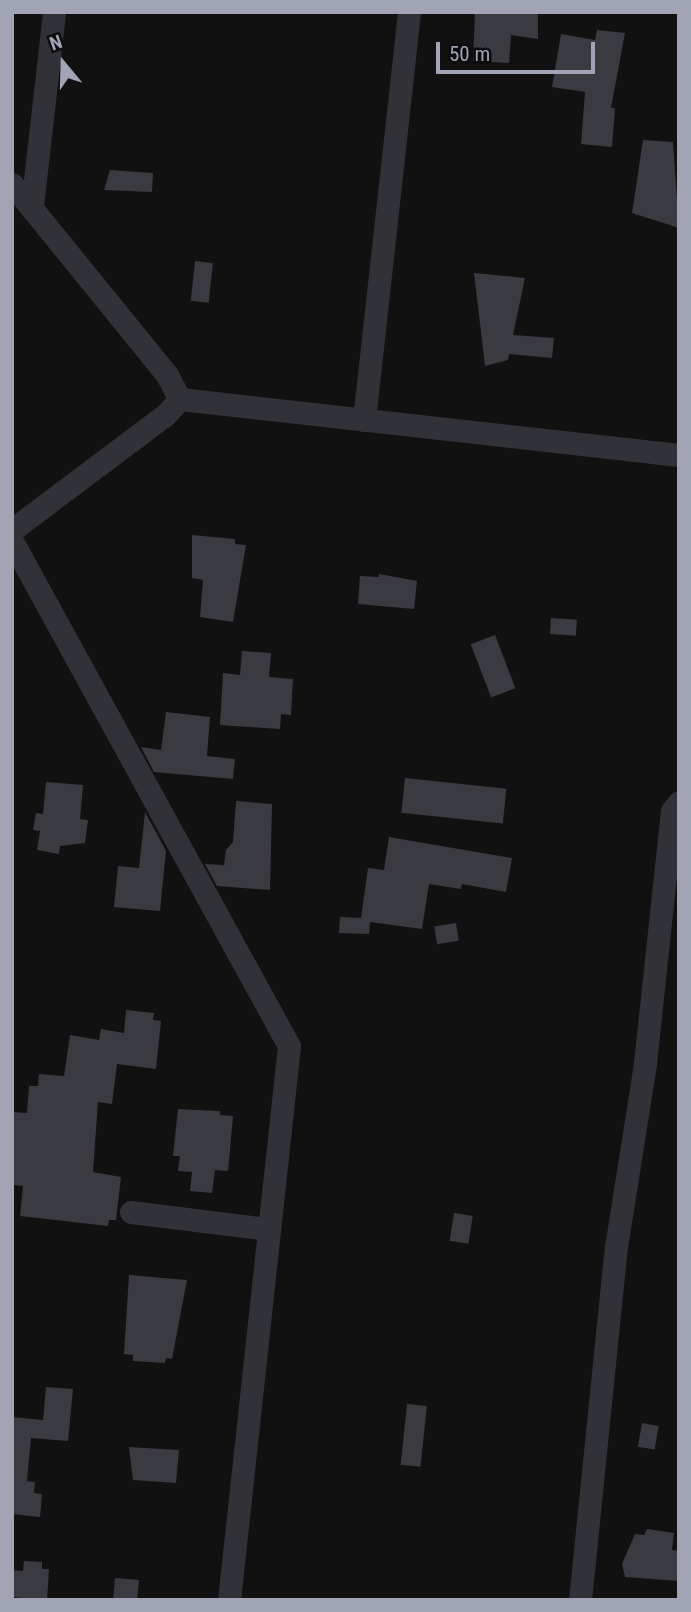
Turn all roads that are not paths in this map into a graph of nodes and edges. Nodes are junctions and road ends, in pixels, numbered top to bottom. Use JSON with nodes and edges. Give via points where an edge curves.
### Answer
{"nodes":[{"id":1,"x":54,"y":12,"type":"edge"},
{"id":2,"x":409,"y":12,"type":"edge"},
{"id":3,"x":12,"y":184,"type":"edge"},
{"id":4,"x":32,"y":206,"type":"junction"},
{"id":5,"x":180,"y":399,"type":"junction"},
{"id":6,"x":364,"y":420,"type":"junction"},
{"id":7,"x":679,"y":455,"type":"edge"},
{"id":8,"x":12,"y":530,"type":"edge"},
{"id":9,"x":12,"y":541,"type":"edge"},
{"id":10,"x":679,"y":802,"type":"edge"},
{"id":11,"x":131,"y":1212,"type":"dead end"},
{"id":12,"x":268,"y":1230,"type":"junction"},
{"id":13,"x":229,"y":1600,"type":"edge"},
{"id":14,"x":580,"y":1600,"type":"edge"}],
"edges":[{"from":1,"to":4,"type":"street"},
{"from":2,"to":6,"type":"street"},
{"from":3,"to":4,"type":"street"},
{"from":4,"to":5,"type":"street","via":[[167,374]]},
{"from":5,"to":6,"type":"street"},
{"from":5,"to":8,"type":"street"},
{"from":6,"to":7,"type":"street"},
{"from":9,"to":12,"type":"street","via":[[289,1046]]},
{"from":10,"to":14,"type":"street","via":[[672,811],[645,1063],[616,1247]]},
{"from":11,"to":12,"type":"street"},
{"from":12,"to":13,"type":"street"}]}
